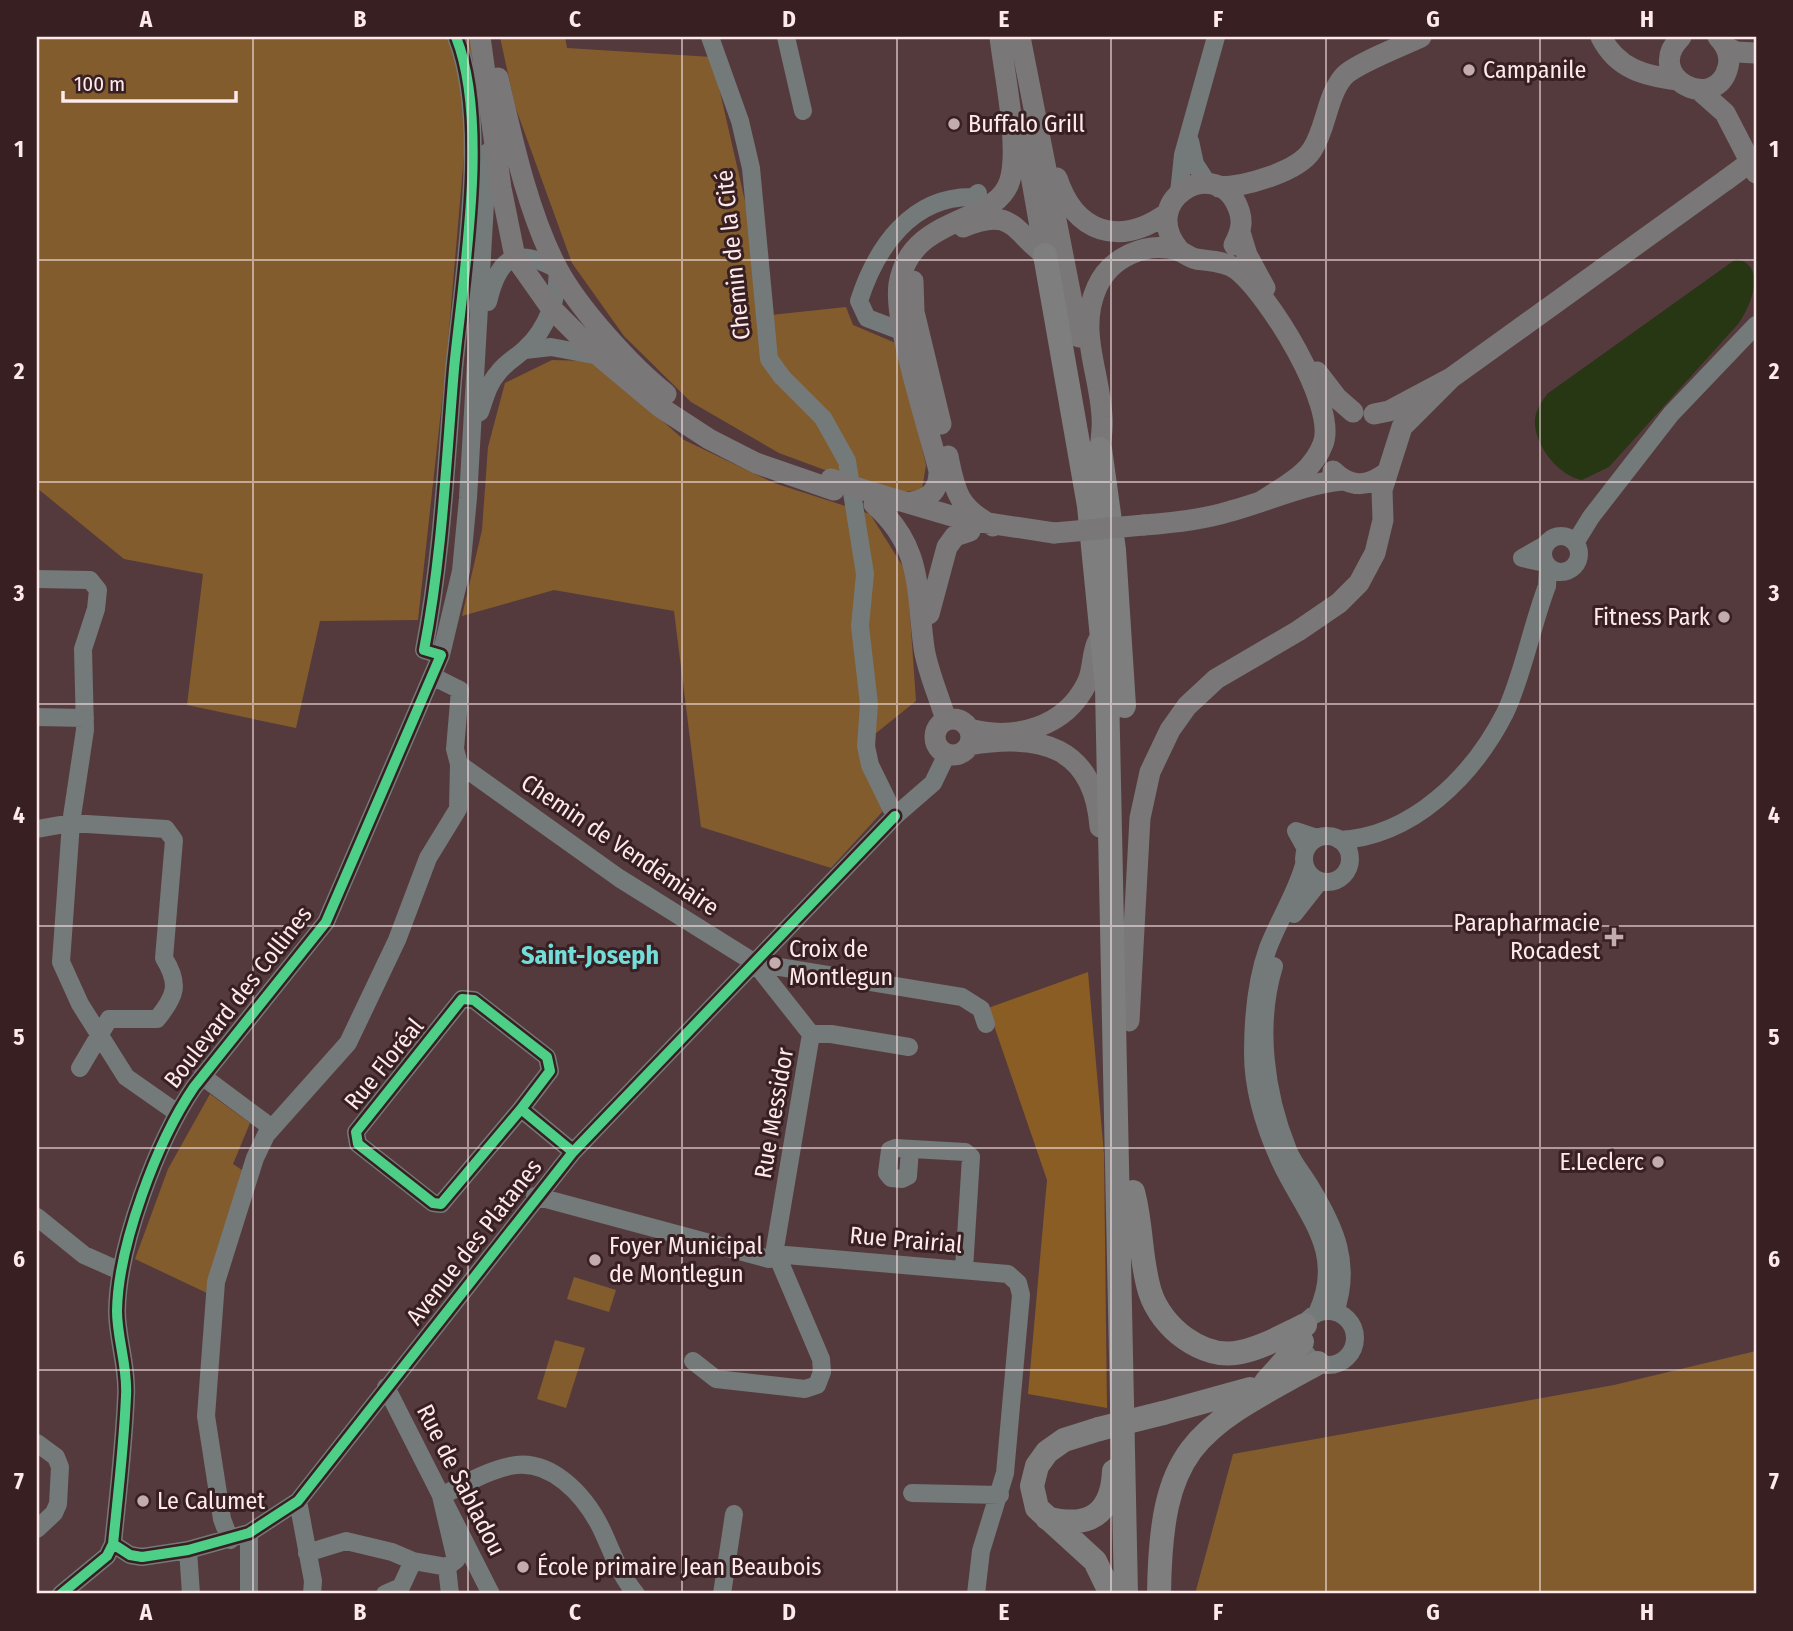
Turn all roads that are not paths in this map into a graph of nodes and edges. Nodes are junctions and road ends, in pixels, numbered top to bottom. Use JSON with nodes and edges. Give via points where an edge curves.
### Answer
{"nodes":[{"id":1,"x":456,"y":37,"type":"edge"},
{"id":2,"x":480,"y":37,"type":"edge"},
{"id":3,"x":488,"y":37,"type":"edge"},
{"id":4,"x":710,"y":37,"type":"edge"},
{"id":5,"x":786,"y":37,"type":"edge"},
{"id":6,"x":1000,"y":37,"type":"edge"},
{"id":7,"x":1216,"y":37,"type":"edge"},
{"id":8,"x":1421,"y":37,"type":"edge"},
{"id":9,"x":1601,"y":37,"type":"edge"},
{"id":10,"x":1016,"y":41,"type":"edge"},
{"id":11,"x":1676,"y":41,"type":"edge"},
{"id":12,"x":1722,"y":42,"type":"edge"},
{"id":13,"x":1756,"y":53,"type":"edge"},
{"id":14,"x":485,"y":68,"type":"junction"},
{"id":15,"x":1639,"y":72,"type":"junction"},
{"id":16,"x":1723,"y":78,"type":"junction"},
{"id":17,"x":1678,"y":80,"type":"junction"},
{"id":18,"x":1699,"y":90,"type":"junction"},
{"id":19,"x":803,"y":111,"type":"dead end"},
{"id":20,"x":1725,"y":113,"type":"junction"},
{"id":21,"x":1189,"y":134,"type":"junction"},
{"id":22,"x":1756,"y":158,"type":"edge"},
{"id":23,"x":1756,"y":173,"type":"edge"},
{"id":24,"x":1262,"y":180,"type":"junction"},
{"id":25,"x":1214,"y":185,"type":"junction"},
{"id":26,"x":978,"y":193,"type":"dead end"},
{"id":27,"x":1179,"y":193,"type":"junction"},
{"id":28,"x":1166,"y":214,"type":"junction"},
{"id":29,"x":1241,"y":222,"type":"junction"},
{"id":30,"x":1179,"y":250,"type":"junction"},
{"id":31,"x":1045,"y":255,"type":"junction"},
{"id":32,"x":515,"y":257,"type":"junction"},
{"id":33,"x":1209,"y":260,"type":"junction"},
{"id":34,"x":557,"y":269,"type":"junction"},
{"id":35,"x":551,"y":308,"type":"junction"},
{"id":36,"x":907,"y":320,"type":"junction"},
{"id":37,"x":1756,"y":326,"type":"edge"},
{"id":38,"x":478,"y":335,"type":"junction"},
{"id":39,"x":1756,"y":338,"type":"edge"},
{"id":40,"x":525,"y":350,"type":"junction"},
{"id":41,"x":1729,"y":355,"type":"junction"},
{"id":42,"x":598,"y":356,"type":"junction"},
{"id":43,"x":1451,"y":378,"type":"junction"},
{"id":44,"x":1363,"y":413,"type":"junction"},
{"id":45,"x":1325,"y":437,"type":"junction"},
{"id":46,"x":473,"y":438,"type":"junction"},
{"id":47,"x":1396,"y":446,"type":"junction"},
{"id":48,"x":1100,"y":449,"type":"junction"},
{"id":49,"x":1386,"y":473,"type":"junction"},
{"id":50,"x":1342,"y":480,"type":"junction"},
{"id":51,"x":833,"y":484,"type":"junction"},
{"id":52,"x":867,"y":498,"type":"junction"},
{"id":53,"x":1262,"y":501,"type":"junction"},
{"id":54,"x":908,"y":503,"type":"junction"},
{"id":55,"x":993,"y":526,"type":"junction"},
{"id":56,"x":970,"y":531,"type":"junction"},
{"id":57,"x":1054,"y":533,"type":"junction"},
{"id":58,"x":1570,"y":539,"type":"junction"},
{"id":59,"x":1549,"y":562,"type":"junction"},
{"id":60,"x":37,"y":579,"type":"edge"},
{"id":61,"x":1103,"y":634,"type":"junction"},
{"id":62,"x":924,"y":649,"type":"junction"},
{"id":63,"x":441,"y":655,"type":"junction"},
{"id":64,"x":434,"y":677,"type":"junction"},
{"id":65,"x":37,"y":718,"type":"edge"},
{"id":66,"x":85,"y":718,"type":"junction"},
{"id":67,"x":946,"y":720,"type":"junction"},
{"id":68,"x":969,"y":737,"type":"junction"},
{"id":69,"x":947,"y":754,"type":"junction"},
{"id":70,"x":459,"y":764,"type":"junction"},
{"id":71,"x":895,"y":816,"type":"junction"},
{"id":72,"x":71,"y":823,"type":"junction"},
{"id":73,"x":37,"y":829,"type":"edge"},
{"id":74,"x":1365,"y":839,"type":"junction"},
{"id":75,"x":1339,"y":840,"type":"junction"},
{"id":76,"x":1309,"y":851,"type":"junction"},
{"id":77,"x":1350,"y":859,"type":"junction"},
{"id":78,"x":1320,"y":881,"type":"junction"},
{"id":79,"x":755,"y":963,"type":"junction"},
{"id":80,"x":1129,"y":1021,"type":"junction"},
{"id":81,"x":986,"y":1024,"type":"dead end"},
{"id":82,"x":811,"y":1034,"type":"junction"},
{"id":83,"x":98,"y":1035,"type":"junction"},
{"id":84,"x":909,"y":1047,"type":"dead end"},
{"id":85,"x":80,"y":1068,"type":"dead end"},
{"id":86,"x":202,"y":1076,"type":"junction"},
{"id":87,"x":1113,"y":1083,"type":"junction"},
{"id":88,"x":521,"y":1110,"type":"junction"},
{"id":89,"x":176,"y":1112,"type":"junction"},
{"id":90,"x":272,"y":1128,"type":"junction"},
{"id":91,"x":910,"y":1149,"type":"dead end"},
{"id":92,"x":573,"y":1152,"type":"junction"},
{"id":93,"x":1133,"y":1192,"type":"junction"},
{"id":94,"x":535,"y":1196,"type":"junction"},
{"id":95,"x":37,"y":1217,"type":"edge"},
{"id":96,"x":778,"y":1257,"type":"junction"},
{"id":97,"x":964,"y":1269,"type":"junction"},
{"id":98,"x":120,"y":1271,"type":"junction"},
{"id":99,"x":1315,"y":1323,"type":"junction"},
{"id":100,"x":1121,"y":1331,"type":"junction"},
{"id":101,"x":693,"y":1361,"type":"dead end"},
{"id":102,"x":1318,"y":1363,"type":"junction"},
{"id":103,"x":1293,"y":1376,"type":"junction"},
{"id":104,"x":1266,"y":1383,"type":"junction"},
{"id":105,"x":386,"y":1387,"type":"junction"},
{"id":106,"x":37,"y":1443,"type":"edge"},
{"id":107,"x":912,"y":1493,"type":"dead end"},
{"id":108,"x":1000,"y":1495,"type":"junction"},
{"id":109,"x":441,"y":1496,"type":"junction"},
{"id":110,"x":298,"y":1501,"type":"junction"},
{"id":111,"x":734,"y":1514,"type":"dead end"},
{"id":112,"x":1047,"y":1518,"type":"junction"},
{"id":113,"x":37,"y":1529,"type":"edge"},
{"id":114,"x":249,"y":1533,"type":"junction"},
{"id":115,"x":230,"y":1540,"type":"junction"},
{"id":116,"x":113,"y":1544,"type":"junction"},
{"id":117,"x":188,"y":1550,"type":"junction"},
{"id":118,"x":307,"y":1553,"type":"junction"},
{"id":119,"x":412,"y":1561,"type":"junction"},
{"id":120,"x":447,"y":1567,"type":"junction"},
{"id":121,"x":61,"y":1594,"type":"edge"},
{"id":122,"x":191,"y":1594,"type":"edge"},
{"id":123,"x":249,"y":1594,"type":"edge"},
{"id":124,"x":312,"y":1594,"type":"edge"},
{"id":125,"x":385,"y":1594,"type":"edge"},
{"id":126,"x":450,"y":1594,"type":"edge"},
{"id":127,"x":491,"y":1594,"type":"edge"},
{"id":128,"x":636,"y":1594,"type":"edge"},
{"id":129,"x":722,"y":1594,"type":"edge"},
{"id":130,"x":976,"y":1594,"type":"edge"},
{"id":131,"x":1111,"y":1594,"type":"edge"},
{"id":132,"x":1126,"y":1594,"type":"edge"},
{"id":133,"x":1142,"y":1594,"type":"edge"},
{"id":134,"x":1159,"y":1594,"type":"edge"}],
"edges":[{"from":1,"to":63,"type":"street","via":[[470,83],[472,176],[437,581],[424,650]]},
{"from":2,"to":14,"type":"main road"},
{"from":3,"to":34,"type":"main road","via":[[537,218]]},
{"from":4,"to":71,"type":"street","name":"Chemin de la Cité","via":[[740,121],[751,168],[769,359],[823,418],[847,461],[865,575],[860,626],[869,704],[866,746],[870,765]]},
{"from":5,"to":19,"type":"street"},
{"from":6,"to":36,"type":"main road","via":[[1013,153],[1010,180],[996,201],[938,229],[911,253],[899,284]]},
{"from":7,"to":21,"type":"street"},
{"from":8,"to":24,"type":"main road","via":[[1346,73],[1335,89],[1312,150],[1302,162]]},
{"from":9,"to":15,"type":"main road","via":[[1621,63]]},
{"from":10,"to":28,"type":"main road","via":[[1062,194],[1073,213],[1090,225],[1115,231],[1138,230]]},
{"from":10,"to":31,"type":"main road"},
{"from":10,"to":48,"type":"main road"},
{"from":11,"to":15,"type":"main road"},
{"from":11,"to":17,"type":"main road","via":[[1670,65]]},
{"from":12,"to":13,"type":"main road","via":[[1736,52]]},
{"from":12,"to":16,"type":"main road","via":[[1729,63]]},
{"from":14,"to":32,"type":"main road"},
{"from":14,"to":38,"type":"street","via":[[489,168]]},
{"from":15,"to":17,"type":"main road"},
{"from":16,"to":18,"type":"main road"},
{"from":16,"to":20,"type":"main road"},
{"from":17,"to":18,"type":"main road"},
{"from":18,"to":20,"type":"main road"},
{"from":20,"to":23,"type":"main road"},
{"from":21,"to":25,"type":"street","via":[[1195,164]]},
{"from":21,"to":27,"type":"street"},
{"from":22,"to":43,"type":"main road","bridge":true},
{"from":24,"to":25,"type":"main road","via":[[1233,187]]},
{"from":24,"to":29,"type":"main road","via":[[1250,194]]},
{"from":25,"to":27,"type":"main road","via":[[1193,185]]},
{"from":25,"to":29,"type":"main road","via":[[1233,197]]},
{"from":26,"to":36,"type":"street","via":[[939,201],[893,235],[868,274],[859,302],[870,321]]},
{"from":27,"to":28,"type":"main road"},
{"from":28,"to":30,"type":"main road","via":[[1166,227]]},
{"from":29,"to":33,"type":"main road","via":[[1234,245]]},
{"from":29,"to":44,"type":"main road","via":[[1247,255],[1289,329],[1337,398]]},
{"from":30,"to":33,"type":"main road"},
{"from":30,"to":48,"type":"main road","via":[[1146,249],[1125,256],[1109,266],[1097,288],[1087,317],[1102,417]]},
{"from":31,"to":36,"type":"main road","via":[[1019,228],[1002,220],[981,220],[945,235],[920,262]]},
{"from":31,"to":61,"type":"highway","via":[[1089,506]]},
{"from":32,"to":34,"type":"street","via":[[535,257]]},
{"from":32,"to":35,"type":"main road"},
{"from":32,"to":38,"type":"street","via":[[495,276]]},
{"from":33,"to":45,"type":"main road","via":[[1236,268],[1257,291],[1311,376],[1323,407]]},
{"from":34,"to":35,"type":"street","via":[[559,282]]},
{"from":34,"to":51,"type":"main road","via":[[635,365],[703,424]]},
{"from":35,"to":40,"type":"street"},
{"from":35,"to":42,"type":"main road"},
{"from":36,"to":54,"type":"main road","via":[[939,471],[934,493]]},
{"from":36,"to":55,"type":"main road","via":[[934,390],[960,499],[971,514]]},
{"from":37,"to":41,"type":"street"},
{"from":38,"to":46,"type":"street"},
{"from":39,"to":41,"type":"street"},
{"from":40,"to":42,"type":"street","via":[[551,347]]},
{"from":40,"to":46,"type":"street","via":[[492,382]]},
{"from":41,"to":58,"type":"street","via":[[1671,414]]},
{"from":42,"to":51,"type":"main road","via":[[660,407],[709,439],[756,463]]},
{"from":43,"to":44,"type":"main road","via":[[1389,411]]},
{"from":43,"to":47,"type":"main road","via":[[1406,421]]},
{"from":44,"to":45,"type":"main road","via":[[1339,417]]},
{"from":44,"to":47,"type":"main road","via":[[1393,432]]},
{"from":45,"to":50,"type":"main road","via":[[1327,465]]},
{"from":45,"to":53,"type":"main road","via":[[1308,471]]},
{"from":46,"to":63,"type":"street","name":"Boulevard des Collines","via":[[461,571]]},
{"from":47,"to":49,"type":"main road"},
{"from":48,"to":80,"type":"highway","via":[[1123,662]]},
{"from":49,"to":50,"type":"main road","via":[[1363,484]]},
{"from":49,"to":80,"type":"main road","via":[[1375,553],[1359,583],[1339,603],[1216,680],[1187,706],[1150,772],[1140,818]]},
{"from":50,"to":53,"type":"main road","via":[[1319,482]]},
{"from":51,"to":52,"type":"main road"},
{"from":52,"to":54,"type":"main road"},
{"from":52,"to":56,"type":"main road"},
{"from":52,"to":62,"type":"main road","via":[[893,520],[911,556],[919,583]]},
{"from":53,"to":57,"type":"main road","bridge":true,"via":[[1185,522]]},
{"from":54,"to":55,"type":"main road"},
{"from":55,"to":57,"type":"main road"},
{"from":56,"to":57,"type":"main road"},
{"from":56,"to":62,"type":"main road","via":[[955,536],[947,547],[932,595]]},
{"from":58,"to":59,"type":"street","via":[[1553,537]]},
{"from":58,"to":59,"type":"street","via":[[1579,554],[1575,565]]},
{"from":59,"to":74,"type":"street","via":[[1547,586],[1506,711],[1487,742],[1436,801],[1399,825]]},
{"from":60,"to":66,"type":"street","via":[[90,580],[98,590],[83,649]]},
{"from":61,"to":68,"type":"main road","via":[[1094,648],[1089,681],[1063,713],[1027,732]]},
{"from":61,"to":87,"type":"highway","via":[[1108,701]]},
{"from":62,"to":67,"type":"main road"},
{"from":63,"to":64,"type":"street","name":"Boulevard des Collines"},
{"from":64,"to":70,"type":"street","via":[[460,690],[455,749]]},
{"from":64,"to":86,"type":"street","name":"Boulevard des Collines","via":[[326,922]]},
{"from":65,"to":66,"type":"street"},
{"from":66,"to":72,"type":"street","via":[[84,753]]},
{"from":67,"to":68,"type":"main road","via":[[962,722]]},
{"from":67,"to":69,"type":"main road","via":[[937,728],[935,740]]},
{"from":68,"to":69,"type":"main road","via":[[962,752]]},
{"from":68,"to":87,"type":"main road","via":[[1029,740],[1070,758],[1088,780],[1098,804]]},
{"from":69,"to":71,"type":"street","name":"Avenue des Platanes","via":[[933,783]]},
{"from":70,"to":79,"type":"street","name":"Chemin de Vendémiaire","via":[[619,878]]},
{"from":70,"to":90,"type":"street","via":[[458,808],[428,858],[397,940],[348,1043]]},
{"from":71,"to":79,"type":"street","name":"Avenue des Platanes"},
{"from":72,"to":73,"type":"street"},
{"from":72,"to":83,"type":"street","via":[[61,962]]},
{"from":72,"to":83,"type":"street","via":[[166,829],[174,841],[164,958],[173,972],[174,992],[156,1019],[109,1020]]},
{"from":74,"to":75,"type":"street"},
{"from":74,"to":77,"type":"street"},
{"from":75,"to":76,"type":"street","via":[[1332,836]]},
{"from":75,"to":77,"type":"street"},
{"from":76,"to":78,"type":"street","via":[[1313,878]]},
{"from":76,"to":99,"type":"street","via":[[1257,988],[1253,1055],[1261,1111],[1280,1161],[1321,1237],[1329,1267],[1327,1292]]},
{"from":77,"to":78,"type":"street","via":[[1340,877]]},
{"from":78,"to":99,"type":"street","via":[[1296,910],[1272,975],[1266,1017],[1266,1069],[1273,1105],[1289,1152],[1333,1230],[1344,1265],[1342,1293]]},
{"from":79,"to":81,"type":"street","via":[[962,997],[981,1010]]},
{"from":79,"to":82,"type":"street","name":"Rue Messidor"},
{"from":79,"to":92,"type":"street","name":"Avenue des Platanes"},
{"from":80,"to":93,"type":"highway"},
{"from":82,"to":84,"type":"street"},
{"from":82,"to":96,"type":"street","name":"Rue Messidor"},
{"from":83,"to":85,"type":"street"},
{"from":83,"to":89,"type":"street","via":[[126,1077]]},
{"from":86,"to":89,"type":"street","name":"Boulevard des Collines"},
{"from":86,"to":90,"type":"street"},
{"from":87,"to":100,"type":"highway"},
{"from":88,"to":88,"type":"street","name":"Rue Floréal","via":[[550,1071],[547,1057],[474,1000],[462,999],[356,1132],[358,1144],[433,1203],[441,1204]]},
{"from":88,"to":92,"type":"street"},
{"from":89,"to":98,"type":"street","name":"Boulevard des Collines"},
{"from":90,"to":115,"type":"street","via":[[255,1158],[216,1282],[206,1416],[222,1519]]},
{"from":91,"to":97,"type":"street","via":[[965,1152],[971,1157]]},
{"from":92,"to":94,"type":"street","name":"Avenue des Platanes"},
{"from":93,"to":99,"type":"highway","via":[[1150,1293],[1185,1339],[1208,1350],[1238,1353]]},
{"from":93,"to":133,"type":"highway"},
{"from":94,"to":96,"type":"street","name":"Rue Prairial"},
{"from":94,"to":105,"type":"street","name":"Avenue des Platanes"},
{"from":95,"to":98,"type":"street","via":[[84,1255]]},
{"from":96,"to":97,"type":"street","name":"Rue Prairial"},
{"from":96,"to":101,"type":"street","via":[[821,1359],[817,1385],[805,1389],[716,1378]]},
{"from":97,"to":108,"type":"street","name":"Rue Prairial","via":[[1008,1273],[1018,1283],[1021,1295]]},
{"from":98,"to":116,"type":"street","name":"Boulevard des Collines","via":[[117,1313],[127,1392]]},
{"from":99,"to":102,"type":"street","via":[[1310,1357]]},
{"from":99,"to":102,"type":"street","via":[[1342,1315],[1353,1327],[1355,1343],[1345,1359]]},
{"from":99,"to":104,"type":"highway"},
{"from":100,"to":112,"type":"highway","via":[[1114,1482],[1106,1504],[1092,1519],[1074,1523]]},
{"from":100,"to":132,"type":"highway"},
{"from":102,"to":103,"type":"highway"},
{"from":103,"to":104,"type":"highway"},
{"from":103,"to":134,"type":"highway","via":[[1231,1410],[1201,1436],[1174,1476],[1160,1538]]},
{"from":104,"to":112,"type":"highway","bridge":true,"via":[[1064,1440],[1037,1466],[1032,1486],[1037,1508]]},
{"from":105,"to":109,"type":"street","name":"Rue de Sabladou"},
{"from":105,"to":110,"type":"street","name":"Avenue des Platanes"},
{"from":106,"to":113,"type":"street","via":[[56,1457],[60,1467],[58,1504]]},
{"from":107,"to":108,"type":"street"},
{"from":108,"to":130,"type":"street","via":[[981,1550]]},
{"from":109,"to":120,"type":"street","via":[[456,1560]]},
{"from":109,"to":127,"type":"street","name":"Rue de Sabladou"},
{"from":109,"to":128,"type":"street","via":[[524,1464],[563,1479],[577,1490],[596,1519],[624,1580]]},
{"from":110,"to":114,"type":"street","name":"Avenue des Platanes"},
{"from":110,"to":118,"type":"street"},
{"from":111,"to":129,"type":"street"},
{"from":112,"to":131,"type":"highway","via":[[1095,1561]]},
{"from":114,"to":115,"type":"street","name":"Avenue des Platanes"},
{"from":114,"to":123,"type":"street"},
{"from":115,"to":117,"type":"street","name":"Avenue des Platanes"},
{"from":116,"to":117,"type":"street","name":"Avenue des Platanes","via":[[142,1557]]},
{"from":116,"to":121,"type":"street","via":[[107,1556]]},
{"from":117,"to":122,"type":"street"},
{"from":118,"to":119,"type":"street","via":[[346,1541]]},
{"from":118,"to":124,"type":"street"},
{"from":119,"to":120,"type":"street"},
{"from":119,"to":125,"type":"street","via":[[401,1587]]},
{"from":120,"to":126,"type":"street"}]}
